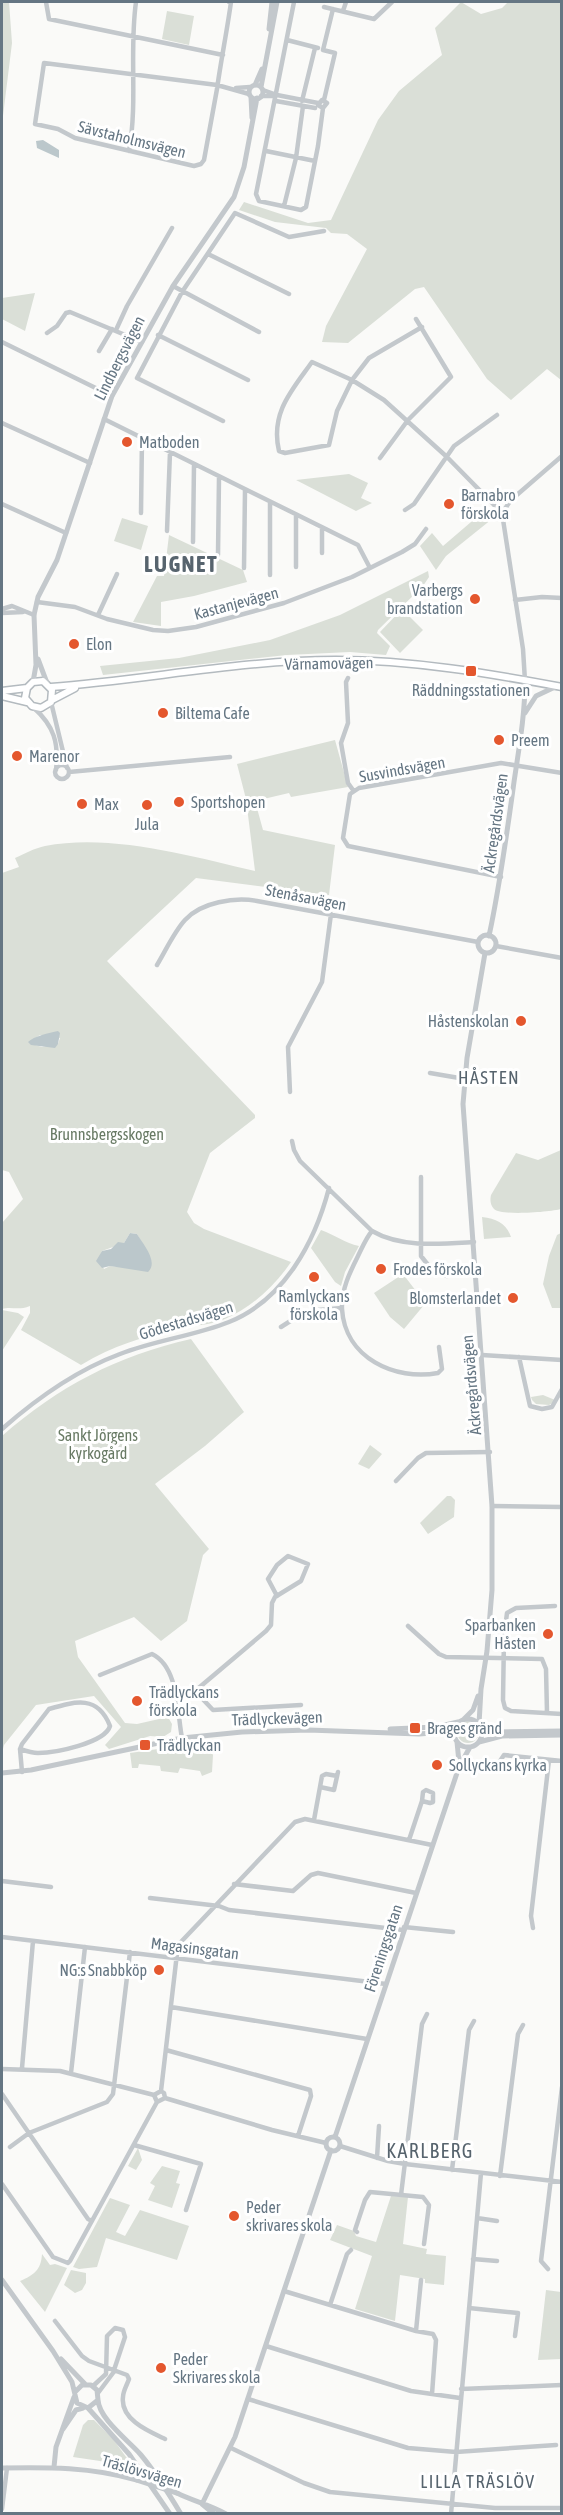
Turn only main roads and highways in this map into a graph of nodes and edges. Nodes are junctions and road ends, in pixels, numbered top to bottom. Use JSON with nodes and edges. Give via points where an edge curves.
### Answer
{"nodes":[{"id":1,"x":95,"y":683,"type":"junction"},
{"id":2,"x":49,"y":685,"type":"junction"},
{"id":3,"x":559,"y":687,"type":"edge"},
{"id":4,"x":27,"y":688,"type":"junction"},
{"id":5,"x":2,"y":694,"type":"edge"},
{"id":6,"x":51,"y":701,"type":"junction"},
{"id":7,"x":27,"y":702,"type":"junction"}],
"edges":[{"from":1,"to":2,"type":"main road","name":"Värnamovägen"},
{"from":1,"to":3,"type":"main road","name":"Värnamovägen","via":[[333,660],[430,666]]},
{"from":1,"to":6,"type":"main road","name":"Värnamovägen"},
{"from":2,"to":4,"type":"main road","via":[[33,682]]},
{"from":2,"to":6,"type":"main road"},
{"from":4,"to":5,"type":"main road"},
{"from":4,"to":7,"type":"main road"},
{"from":5,"to":7,"type":"main road"},
{"from":6,"to":7,"type":"main road","via":[[44,708],[34,708]]}]}
